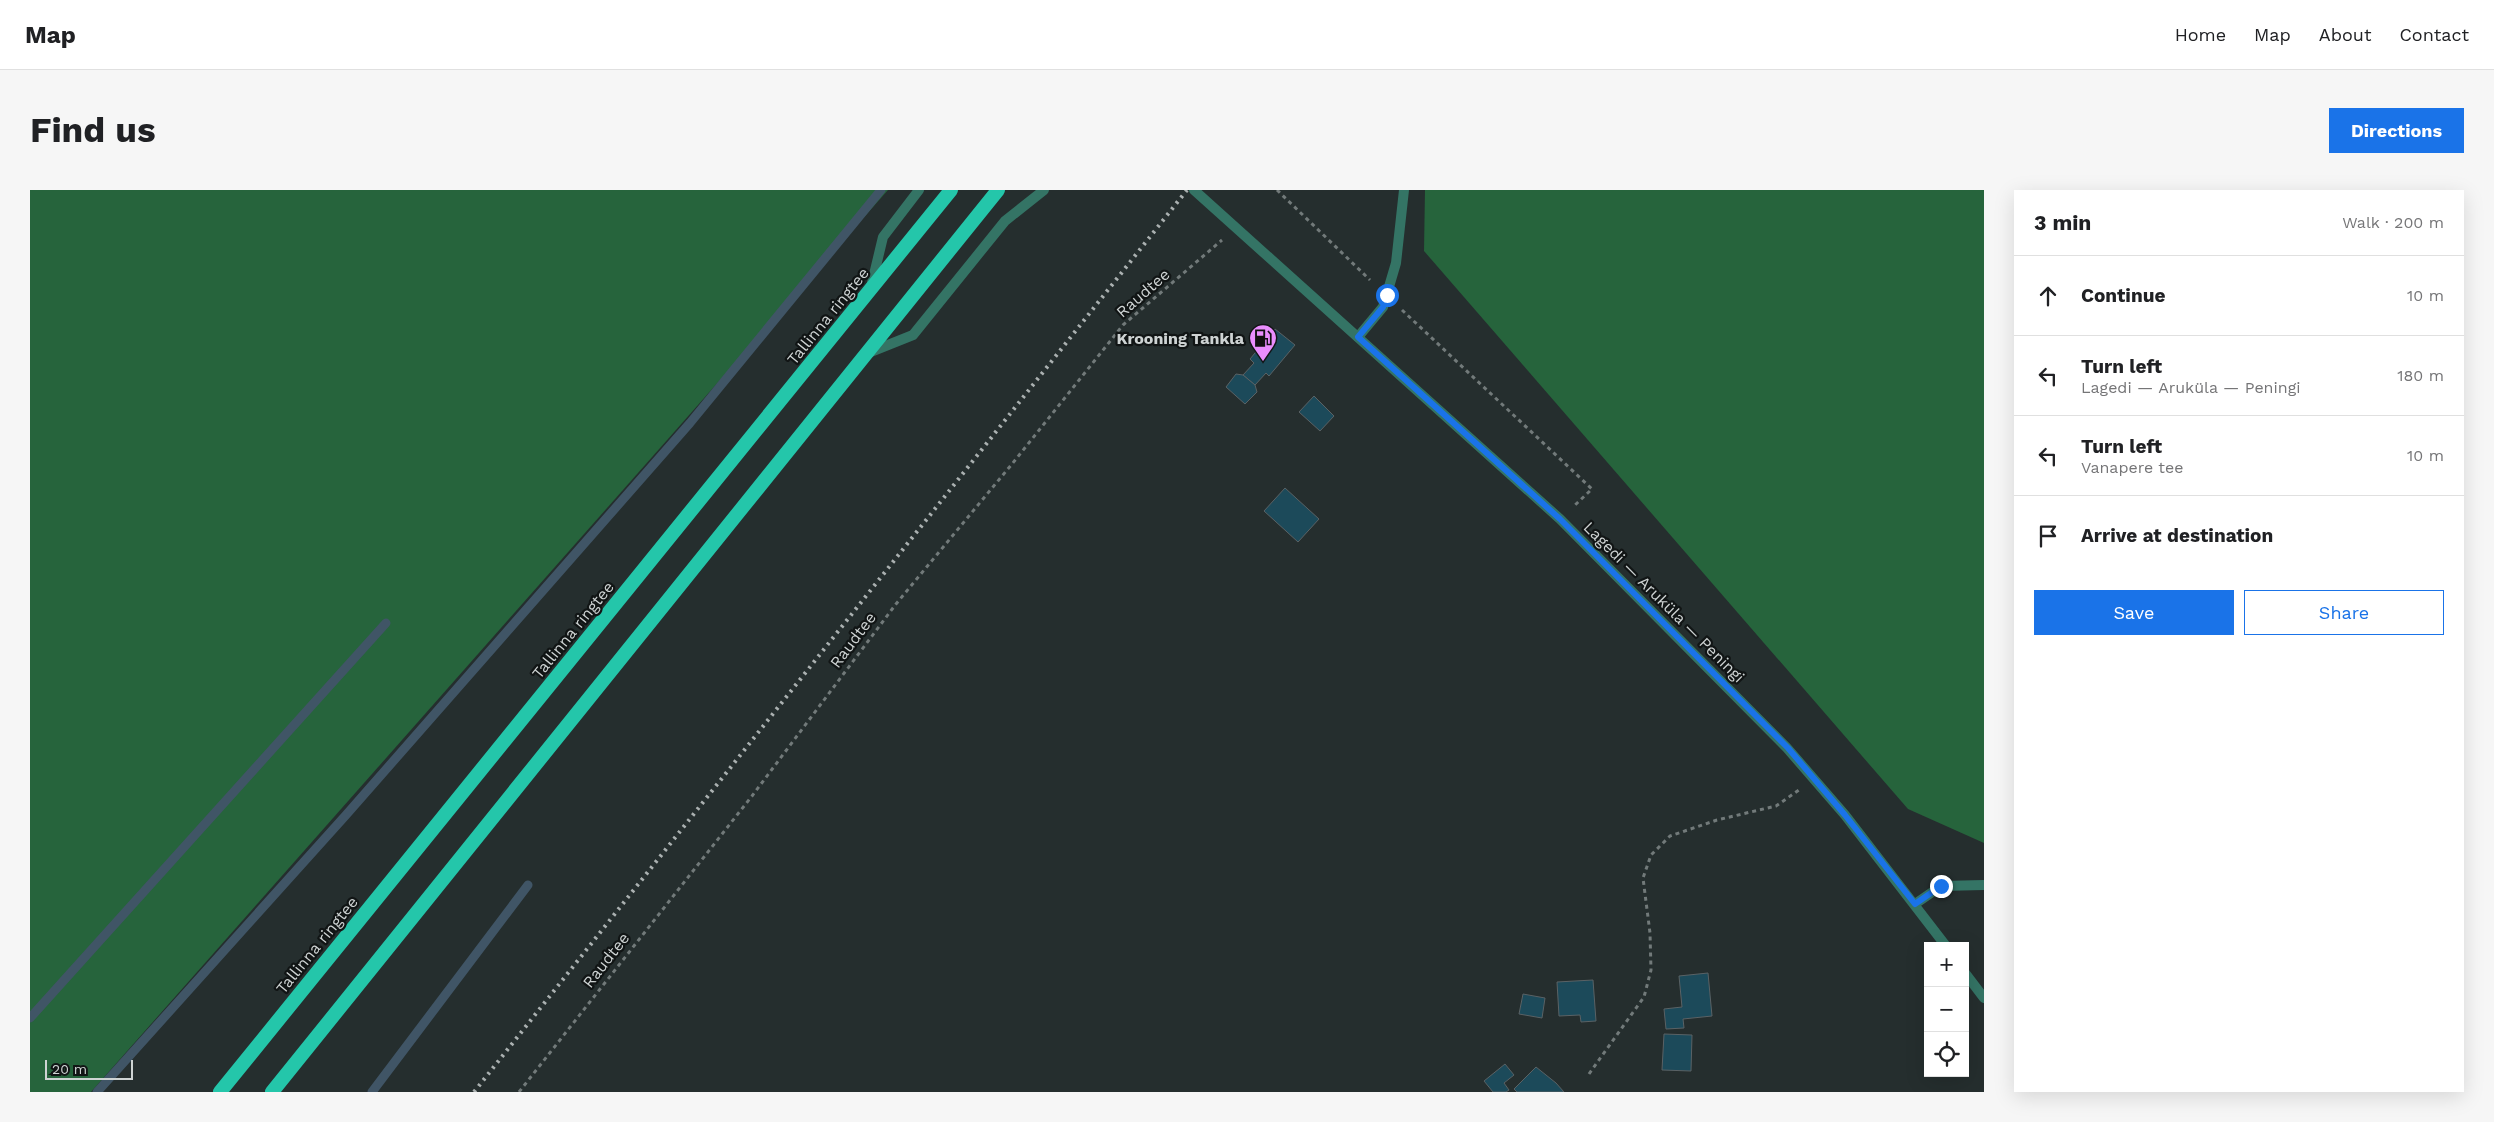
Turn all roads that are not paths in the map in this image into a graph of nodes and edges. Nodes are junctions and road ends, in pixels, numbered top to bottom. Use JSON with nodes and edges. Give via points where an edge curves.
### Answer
{"nodes":[{"id":1,"x":919,"y":190,"type":"edge"},
{"id":2,"x":951,"y":190,"type":"edge"},
{"id":3,"x":998,"y":190,"type":"edge"},
{"id":4,"x":1044,"y":190,"type":"edge"},
{"id":5,"x":1194,"y":190,"type":"edge"},
{"id":6,"x":1404,"y":190,"type":"edge"},
{"id":7,"x":870,"y":291,"type":"junction"},
{"id":8,"x":1358,"y":337,"type":"junction"},
{"id":9,"x":865,"y":354,"type":"junction"},
{"id":10,"x":1984,"y":884,"type":"edge"},
{"id":11,"x":1915,"y":904,"type":"junction"},
{"id":12,"x":1943,"y":942,"type":"edge"},
{"id":13,"x":1969,"y":978,"type":"edge"},
{"id":14,"x":1984,"y":998,"type":"edge"},
{"id":15,"x":220,"y":1092,"type":"edge"},
{"id":16,"x":272,"y":1092,"type":"edge"}],
"edges":[{"from":1,"to":7,"type":"street","via":[[882,236]]},
{"from":2,"to":7,"type":"highway","name":"Tallinna ringtee"},
{"from":3,"to":9,"type":"highway"},
{"from":4,"to":9,"type":"street","via":[[1005,221],[913,335]]},
{"from":5,"to":8,"type":"street","name":"Lagedi — Aruküla — Peningi"},
{"from":6,"to":8,"type":"street","via":[[1396,263],[1387,295],[1383,307]]},
{"from":7,"to":15,"type":"highway","name":"Tallinna ringtee"},
{"from":8,"to":11,"type":"street","name":"Lagedi — Aruküla — Peningi","via":[[1560,519],[1788,748]]},
{"from":9,"to":16,"type":"highway"},
{"from":10,"to":11,"type":"street","via":[[1941,886]]},
{"from":11,"to":12,"type":"street","name":"Lagedi — Aruküla — Peningi"},
{"from":13,"to":14,"type":"street"}]}
